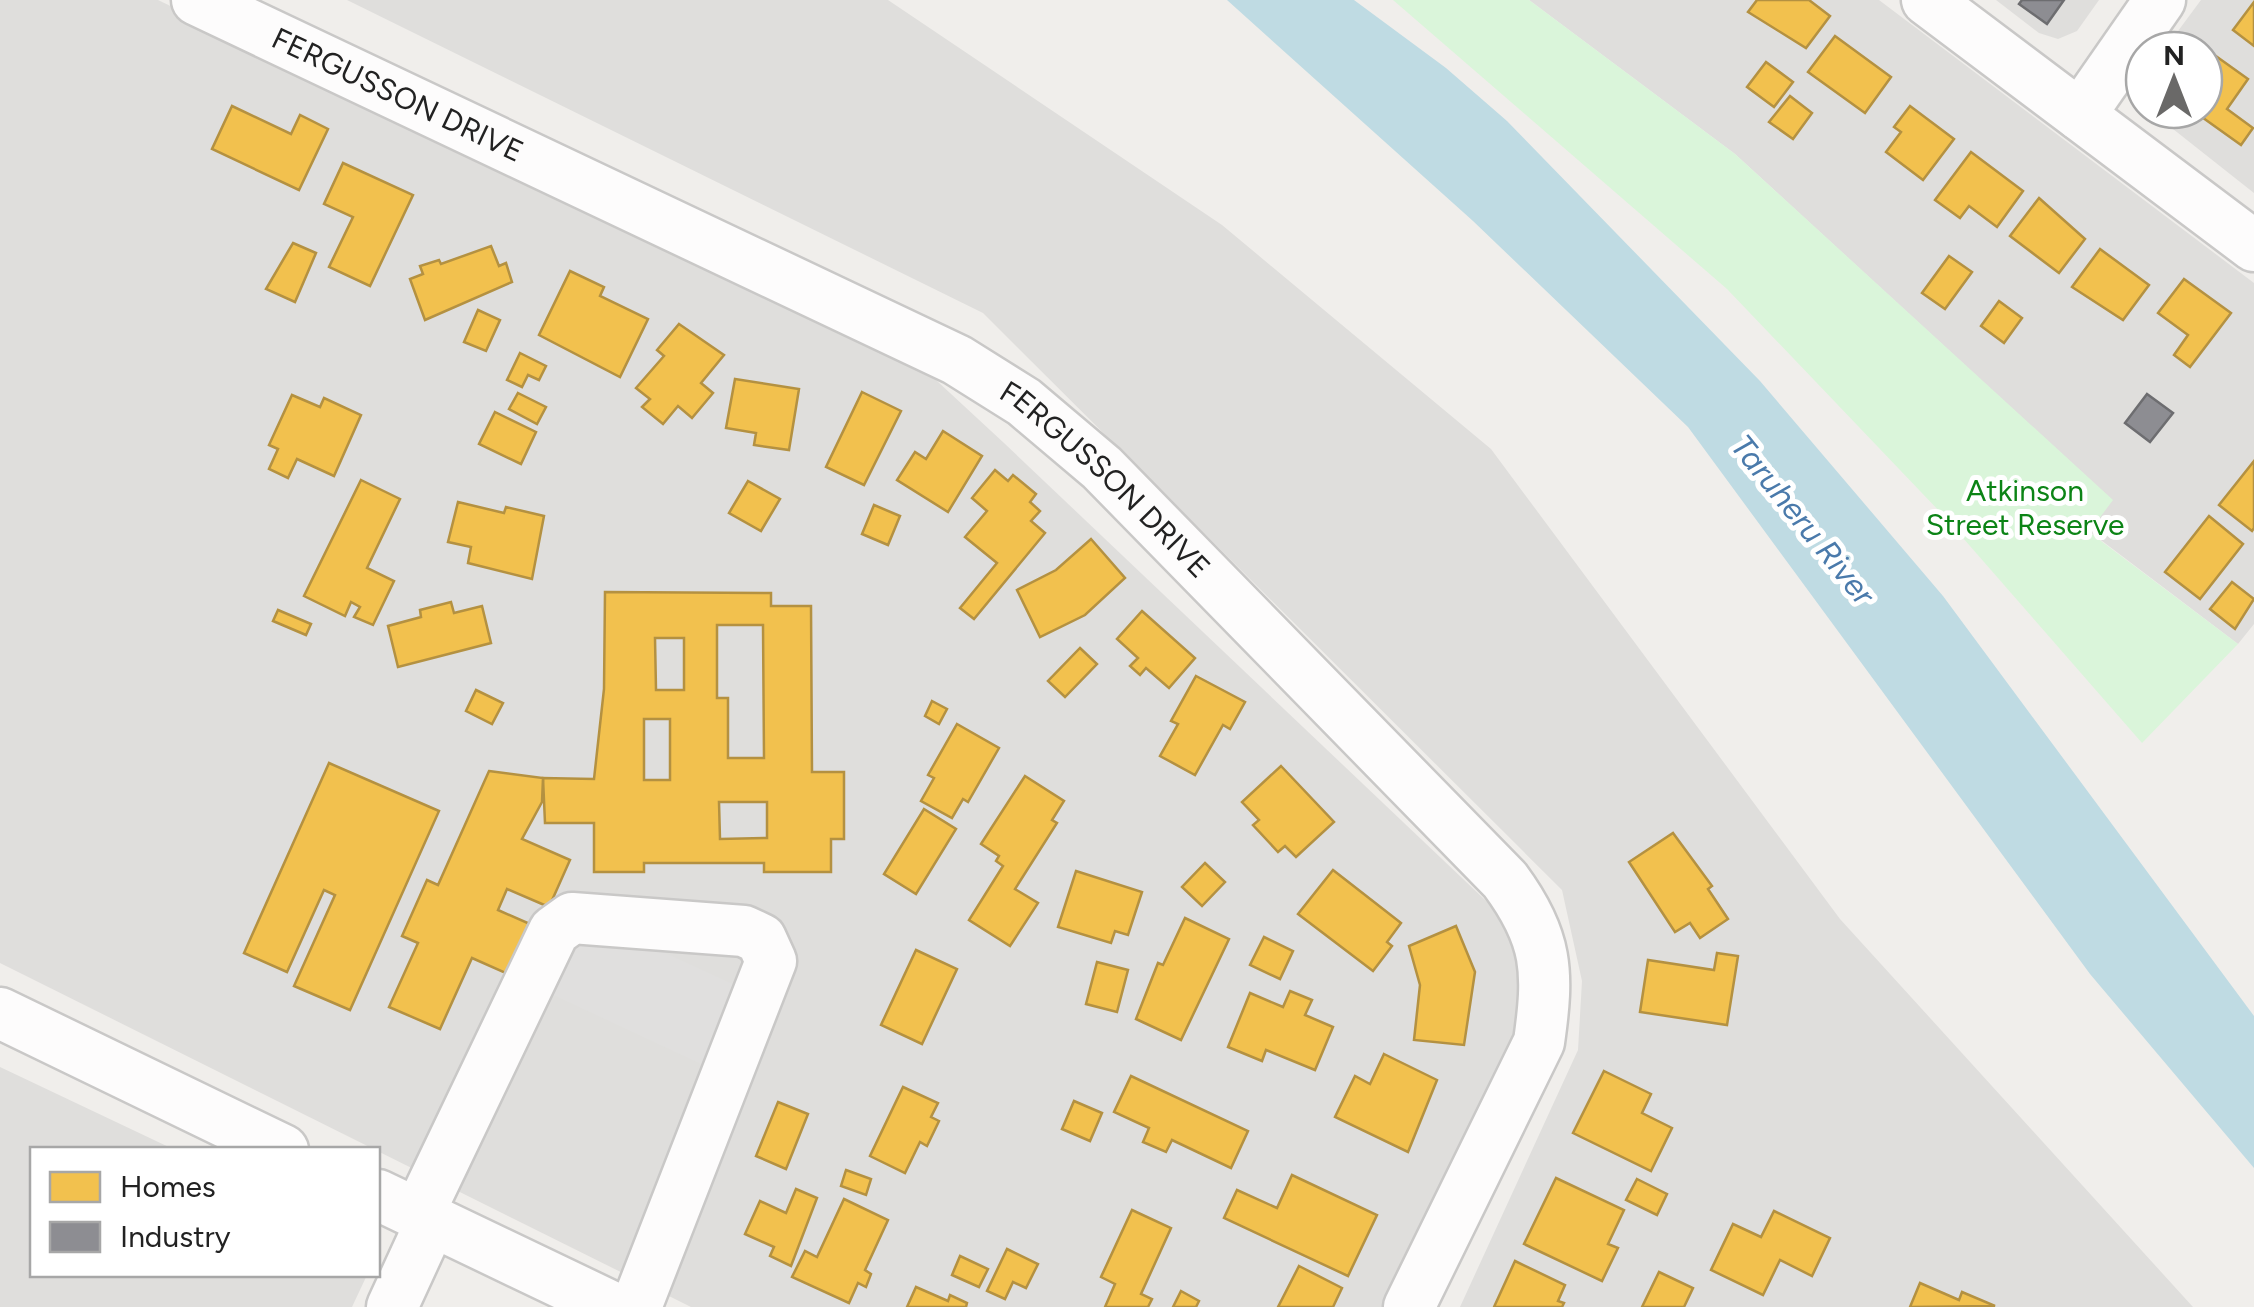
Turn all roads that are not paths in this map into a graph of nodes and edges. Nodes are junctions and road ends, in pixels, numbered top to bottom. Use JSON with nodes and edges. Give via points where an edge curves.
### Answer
{"nodes":[{"id":1,"x":197,"y":0,"type":"edge"},
{"id":2,"x":1927,"y":0,"type":"edge"},
{"id":3,"x":2160,"y":0,"type":"edge"},
{"id":4,"x":2080,"y":115,"type":"junction"},
{"id":5,"x":2254,"y":246,"type":"edge"},
{"id":6,"x":0,"y":1013,"type":"edge"},
{"id":7,"x":277,"y":1147,"type":"edge"},
{"id":8,"x":409,"y":1210,"type":"edge"},
{"id":9,"x":392,"y":1307,"type":"edge"},
{"id":10,"x":612,"y":1307,"type":"edge"},
{"id":11,"x":636,"y":1307,"type":"edge"},
{"id":12,"x":1410,"y":1307,"type":"edge"}],
"edges":[{"from":1,"to":12,"type":"street","name":"FERGUSSON DRIVE","via":[[939,352],[1024,402],[1102,468],[1506,880],[1543,947],[1539,1042]]},
{"from":2,"to":4,"type":"street"},
{"from":3,"to":4,"type":"street"},
{"from":4,"to":5,"type":"street"},
{"from":6,"to":7,"type":"street"},
{"from":8,"to":9,"type":"street"},
{"from":8,"to":10,"type":"street"},
{"from":8,"to":11,"type":"street","via":[[554,930],[572,918],[744,930],[761,940],[771,961]]}]}
